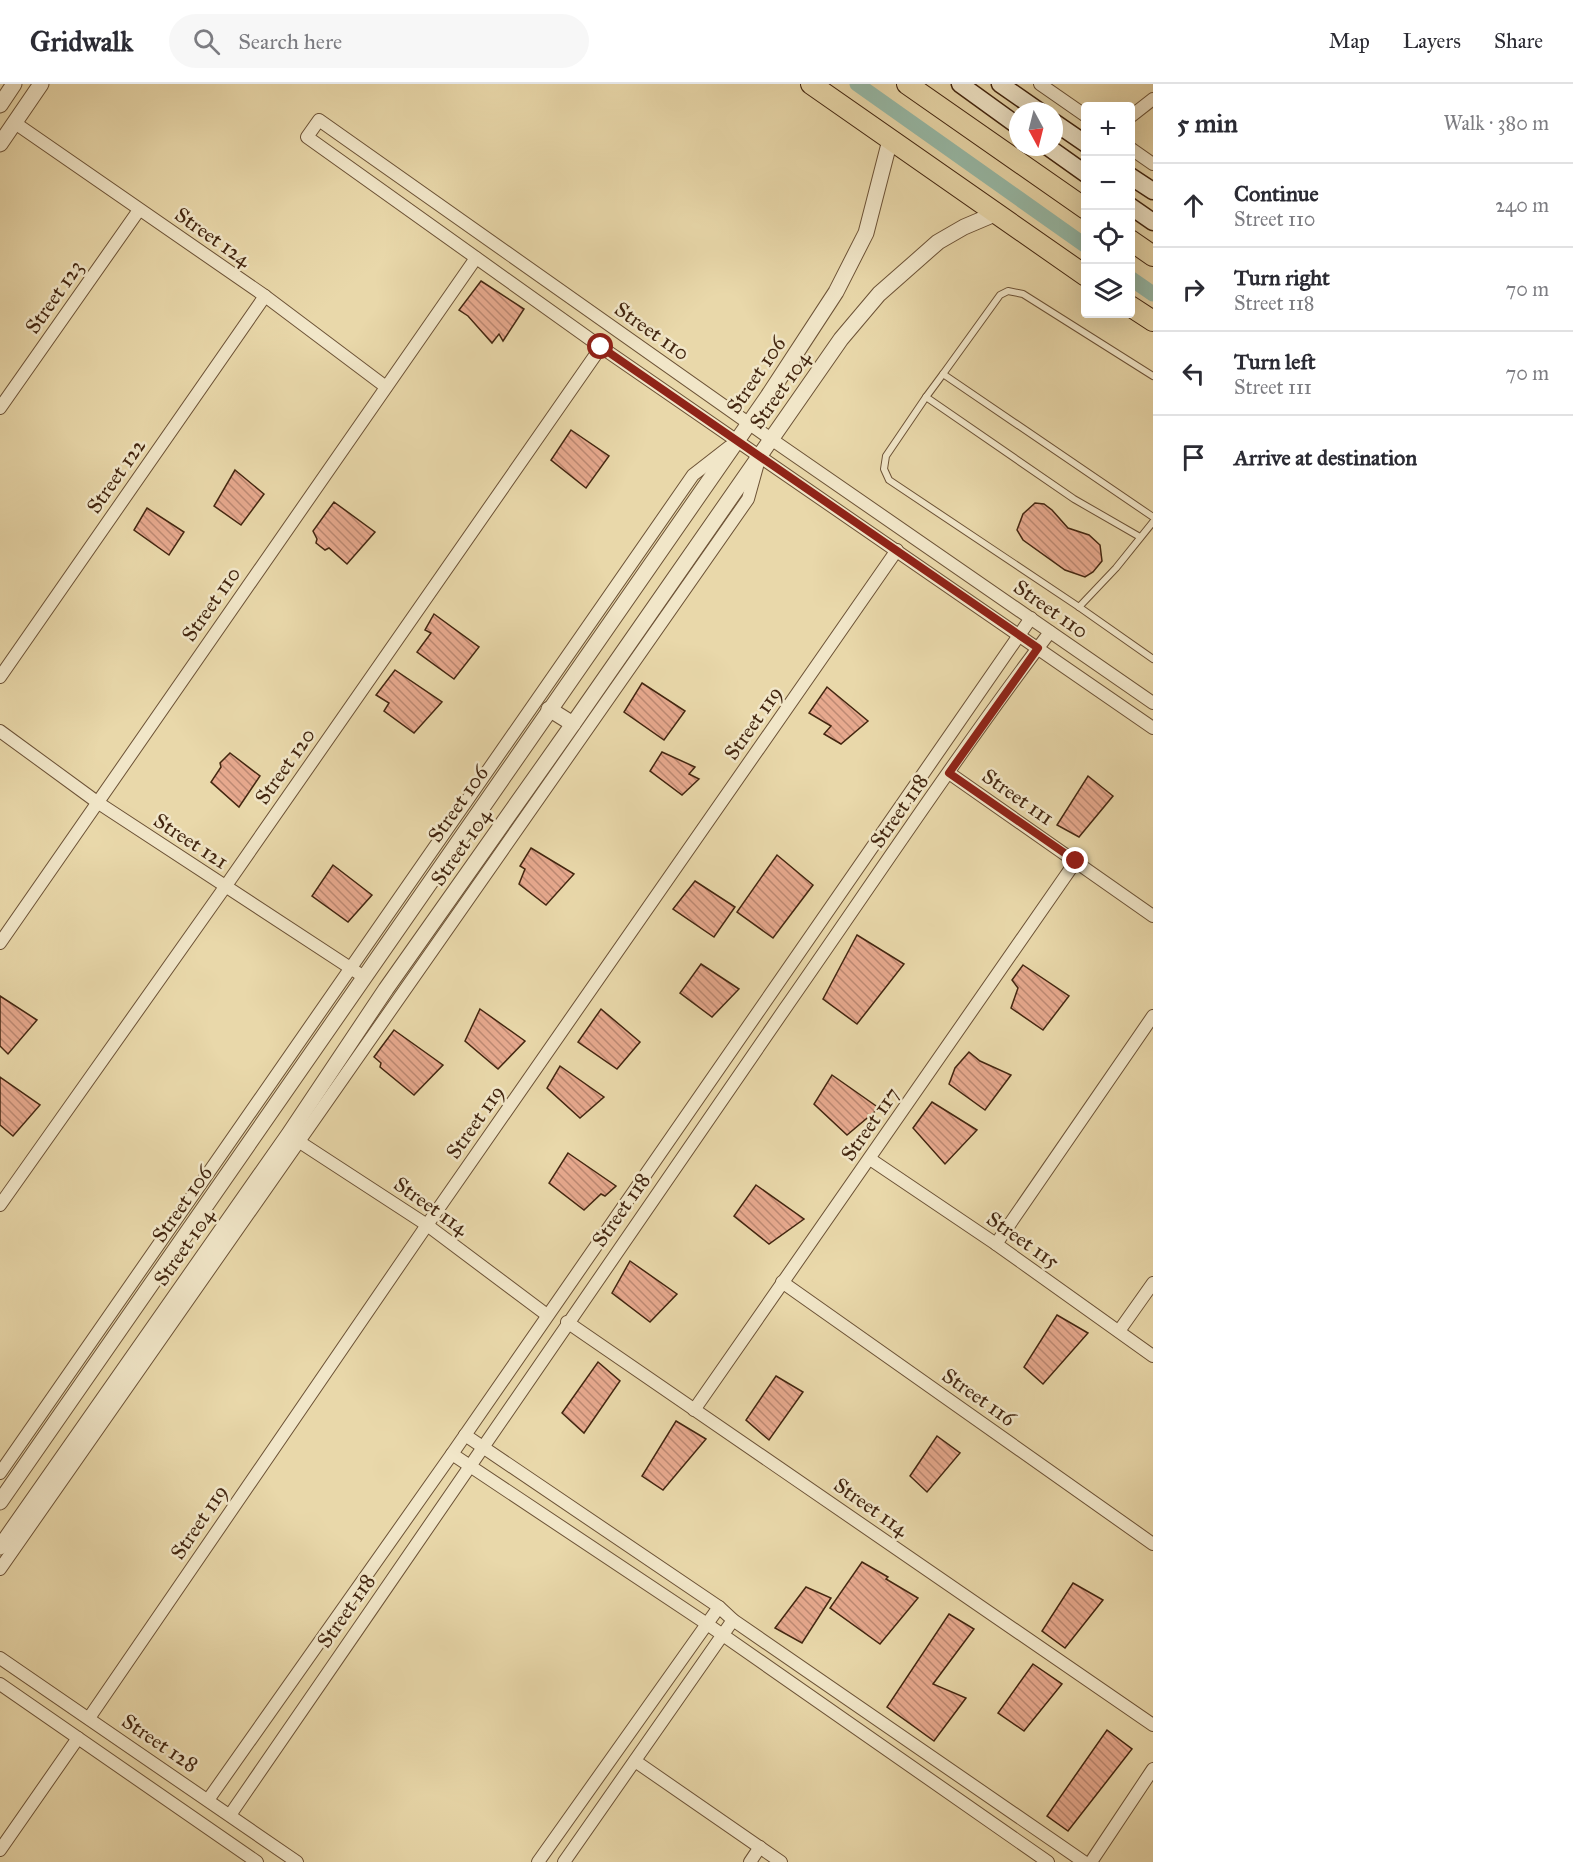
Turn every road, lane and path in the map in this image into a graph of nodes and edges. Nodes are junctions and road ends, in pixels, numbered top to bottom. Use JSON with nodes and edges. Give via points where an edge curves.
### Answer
{"nodes":[{"id":1,"x":15,"y":84,"type":"edge"},
{"id":2,"x":41,"y":84,"type":"edge"},
{"id":3,"x":810,"y":84,"type":"edge"},
{"id":4,"x":907,"y":84,"type":"edge"},
{"id":5,"x":960,"y":84,"type":"edge"},
{"id":6,"x":1000,"y":84,"type":"edge"},
{"id":7,"x":1040,"y":84,"type":"edge"},
{"id":8,"x":1153,"y":99,"type":"edge"},
{"id":9,"x":1025,"y":102,"type":"edge"},
{"id":10,"x":0,"y":105,"type":"edge"},
{"id":11,"x":1081,"y":113,"type":"edge"},
{"id":12,"x":1135,"y":114,"type":"edge"},
{"id":13,"x":1009,"y":119,"type":"edge"},
{"id":14,"x":15,"y":123,"type":"junction"},
{"id":15,"x":1063,"y":128,"type":"edge"},
{"id":16,"x":890,"y":140,"type":"junction"},
{"id":17,"x":1081,"y":141,"type":"edge"},
{"id":18,"x":0,"y":144,"type":"edge"},
{"id":19,"x":1135,"y":151,"type":"edge"},
{"id":20,"x":1061,"y":156,"type":"edge"},
{"id":21,"x":1153,"y":164,"type":"edge"},
{"id":22,"x":1081,"y":170,"type":"edge"},
{"id":23,"x":1135,"y":179,"type":"edge"},
{"id":24,"x":1153,"y":191,"type":"edge"},
{"id":25,"x":1081,"y":206,"type":"edge"},
{"id":26,"x":1135,"y":209,"type":"edge"},
{"id":27,"x":139,"y":210,"type":"junction"},
{"id":28,"x":997,"y":213,"type":"junction"},
{"id":29,"x":1153,"y":222,"type":"edge"},
{"id":30,"x":1135,"y":243,"type":"edge"},
{"id":31,"x":1153,"y":256,"type":"edge"},
{"id":32,"x":476,"y":258,"type":"junction"},
{"id":33,"x":1081,"y":272,"type":"edge"},
{"id":34,"x":265,"y":296,"type":"junction"},
{"id":35,"x":1135,"y":309,"type":"edge"},
{"id":36,"x":1153,"y":321,"type":"edge"},
{"id":37,"x":601,"y":347,"type":"junction"},
{"id":38,"x":943,"y":374,"type":"junction"},
{"id":39,"x":1153,"y":376,"type":"edge"},
{"id":40,"x":386,"y":387,"type":"junction"},
{"id":41,"x":926,"y":397,"type":"junction"},
{"id":42,"x":0,"y":408,"type":"edge"},
{"id":43,"x":749,"y":423,"type":"junction"},
{"id":44,"x":771,"y":439,"type":"junction"},
{"id":45,"x":737,"y":440,"type":"junction"},
{"id":46,"x":760,"y":455,"type":"junction"},
{"id":47,"x":1153,"y":517,"type":"edge"},
{"id":48,"x":1153,"y":522,"type":"edge"},
{"id":49,"x":1140,"y":537,"type":"junction"},
{"id":50,"x":897,"y":550,"type":"junction"},
{"id":51,"x":642,"y":563,"type":"junction"},
{"id":52,"x":673,"y":594,"type":"junction"},
{"id":53,"x":1079,"y":607,"type":"junction"},
{"id":54,"x":1031,"y":618,"type":"junction"},
{"id":55,"x":1050,"y":632,"type":"junction"},
{"id":56,"x":1019,"y":634,"type":"junction"},
{"id":57,"x":1038,"y":648,"type":"junction"},
{"id":58,"x":1153,"y":659,"type":"edge"},
{"id":59,"x":0,"y":677,"type":"edge"},
{"id":60,"x":1153,"y":703,"type":"edge"},
{"id":61,"x":549,"y":709,"type":"junction"},
{"id":62,"x":573,"y":724,"type":"junction"},
{"id":63,"x":1153,"y":728,"type":"edge"},
{"id":64,"x":0,"y":731,"type":"edge"},
{"id":65,"x":949,"y":773,"type":"junction"},
{"id":66,"x":97,"y":802,"type":"junction"},
{"id":67,"x":1076,"y":861,"type":"junction"},
{"id":68,"x":476,"y":862,"type":"junction"},
{"id":69,"x":488,"y":872,"type":"junction"},
{"id":70,"x":225,"y":887,"type":"junction"},
{"id":71,"x":1153,"y":915,"type":"edge"},
{"id":72,"x":0,"y":943,"type":"edge"},
{"id":73,"x":358,"y":973,"type":"junction"},
{"id":74,"x":1153,"y":1016,"type":"edge"},
{"id":75,"x":238,"y":1131,"type":"junction"},
{"id":76,"x":294,"y":1138,"type":"junction"},
{"id":77,"x":252,"y":1140,"type":"junction"},
{"id":78,"x":870,"y":1159,"type":"junction"},
{"id":79,"x":0,"y":1205,"type":"edge"},
{"id":80,"x":427,"y":1225,"type":"junction"},
{"id":81,"x":996,"y":1244,"type":"junction"},
{"id":82,"x":782,"y":1282,"type":"junction"},
{"id":83,"x":1153,"y":1283,"type":"edge"},
{"id":84,"x":150,"y":1286,"type":"junction"},
{"id":85,"x":173,"y":1300,"type":"junction"},
{"id":86,"x":547,"y":1316,"type":"junction"},
{"id":87,"x":567,"y":1322,"type":"junction"},
{"id":88,"x":1119,"y":1331,"type":"junction"},
{"id":89,"x":1153,"y":1356,"type":"edge"},
{"id":90,"x":694,"y":1410,"type":"junction"},
{"id":91,"x":465,"y":1435,"type":"junction"},
{"id":92,"x":484,"y":1447,"type":"junction"},
{"id":93,"x":452,"y":1454,"type":"junction"},
{"id":94,"x":470,"y":1466,"type":"junction"},
{"id":95,"x":62,"y":1469,"type":"junction"},
{"id":96,"x":0,"y":1473,"type":"edge"},
{"id":97,"x":0,"y":1502,"type":"edge"},
{"id":98,"x":1153,"y":1544,"type":"edge"},
{"id":99,"x":0,"y":1547,"type":"edge"},
{"id":100,"x":0,"y":1569,"type":"edge"},
{"id":101,"x":719,"y":1607,"type":"junction"},
{"id":102,"x":733,"y":1620,"type":"junction"},
{"id":103,"x":707,"y":1624,"type":"junction"},
{"id":104,"x":722,"y":1635,"type":"junction"},
{"id":105,"x":0,"y":1658,"type":"edge"},
{"id":106,"x":0,"y":1684,"type":"edge"},
{"id":107,"x":89,"y":1718,"type":"junction"},
{"id":108,"x":1153,"y":1725,"type":"edge"},
{"id":109,"x":78,"y":1738,"type":"junction"},
{"id":110,"x":635,"y":1761,"type":"junction"},
{"id":111,"x":1153,"y":1769,"type":"edge"},
{"id":112,"x":208,"y":1800,"type":"junction"},
{"id":113,"x":230,"y":1815,"type":"junction"},
{"id":114,"x":760,"y":1847,"type":"junction"},
{"id":115,"x":0,"y":1850,"type":"edge"},
{"id":116,"x":257,"y":1862,"type":"edge"},
{"id":117,"x":297,"y":1862,"type":"edge"},
{"id":118,"x":538,"y":1862,"type":"edge"},
{"id":119,"x":564,"y":1862,"type":"edge"},
{"id":120,"x":750,"y":1862,"type":"edge"},
{"id":121,"x":781,"y":1862,"type":"edge"},
{"id":122,"x":1048,"y":1862,"type":"edge"},
{"id":123,"x":1084,"y":1862,"type":"edge"},
{"id":124,"x":1091,"y":1862,"type":"edge"}],
"edges":[{"from":1,"to":10,"type":"street"},
{"from":2,"to":14,"type":"street"},
{"from":3,"to":16,"type":"main road"},
{"from":4,"to":25,"type":"main road"},
{"from":5,"to":13,"type":"main road"},
{"from":6,"to":9,"type":"main road"},
{"from":7,"to":11,"type":"street"},
{"from":8,"to":12,"type":"street"},
{"from":14,"to":18,"type":"street"},
{"from":14,"to":27,"type":"street","name":"Street 124"},
{"from":15,"to":17,"type":"main road"},
{"from":16,"to":28,"type":"main road"},
{"from":16,"to":43,"type":"street","name":"Street 106","via":[[866,233],[836,292]]},
{"from":19,"to":21,"type":"street"},
{"from":20,"to":22,"type":"main road"},
{"from":23,"to":24,"type":"main road"},
{"from":26,"to":29,"type":"main road"},
{"from":27,"to":34,"type":"street","name":"Street 124"},
{"from":27,"to":42,"type":"street","name":"Street 123"},
{"from":28,"to":33,"type":"main road"},
{"from":28,"to":44,"type":"street","name":"Street 104","via":[[938,242],[879,294],[841,339]]},
{"from":30,"to":31,"type":"main road"},
{"from":32,"to":37,"type":"street","name":"Street 110"},
{"from":32,"to":40,"type":"street","name":"Street 110"},
{"from":32,"to":43,"type":"street","name":"Street 110","via":[[306,137],[319,120]]},
{"from":34,"to":40,"type":"street","name":"Street 124"},
{"from":34,"to":59,"type":"street","name":"Street 122"},
{"from":35,"to":36,"type":"main road"},
{"from":37,"to":45,"type":"street","name":"Street 110"},
{"from":37,"to":70,"type":"street","name":"Street 120"},
{"from":38,"to":39,"type":"lane","via":[[1000,296],[1008,291],[1023,294]]},
{"from":38,"to":41,"type":"lane"},
{"from":38,"to":47,"type":"lane"},
{"from":40,"to":66,"type":"street","name":"Street 110"},
{"from":41,"to":49,"type":"lane","via":[[1074,499]]},
{"from":41,"to":53,"type":"lane","via":[[886,456],[884,469],[889,480]]},
{"from":43,"to":44,"type":"street","name":"Street 110"},
{"from":43,"to":45,"type":"street","name":"Street 106"},
{"from":44,"to":46,"type":"street","name":"Street 104"},
{"from":44,"to":54,"type":"street","name":"Street 110"},
{"from":45,"to":46,"type":"street","name":"Street 110"},
{"from":45,"to":51,"type":"street","name":"Street 106"},
{"from":46,"to":50,"type":"street","name":"Street 110"},
{"from":46,"to":52,"type":"street","name":"Street 104"},
{"from":48,"to":49,"type":"lane"},
{"from":49,"to":53,"type":"lane"},
{"from":50,"to":56,"type":"street","name":"Street 110"},
{"from":50,"to":80,"type":"street","name":"Street 119"},
{"from":51,"to":61,"type":"street","name":"Street 106"},
{"from":51,"to":73,"type":"street"},
{"from":52,"to":62,"type":"street","name":"Street 104"},
{"from":52,"to":69,"type":"street"},
{"from":53,"to":58,"type":"lane"},
{"from":54,"to":55,"type":"street","name":"Street 110"},
{"from":54,"to":56,"type":"street"},
{"from":55,"to":57,"type":"street","name":"Street 118"},
{"from":55,"to":60,"type":"street","name":"Street 110"},
{"from":56,"to":57,"type":"street","name":"Street 110"},
{"from":56,"to":86,"type":"street"},
{"from":57,"to":63,"type":"street","name":"Street 110"},
{"from":57,"to":65,"type":"street","name":"Street 118"},
{"from":61,"to":62,"type":"street"},
{"from":61,"to":73,"type":"street","name":"Street 106"},
{"from":62,"to":68,"type":"street","name":"Street 104"},
{"from":64,"to":66,"type":"street","name":"Street 121"},
{"from":65,"to":67,"type":"street","name":"Street 111"},
{"from":65,"to":87,"type":"street","name":"Street 118"},
{"from":66,"to":70,"type":"street","name":"Street 121"},
{"from":66,"to":72,"type":"street","name":"Street 110"},
{"from":67,"to":71,"type":"street","name":"Street 111"},
{"from":67,"to":78,"type":"street","name":"Street 117"},
{"from":68,"to":69,"type":"street"},
{"from":68,"to":76,"type":"street","name":"Street 104","via":[[386,989]]},
{"from":69,"to":76,"type":"street"},
{"from":70,"to":73,"type":"street","name":"Street 121"},
{"from":70,"to":79,"type":"street","name":"Street 120"},
{"from":73,"to":75,"type":"street"},
{"from":73,"to":77,"type":"street","name":"Street 106"},
{"from":74,"to":81,"type":"street"},
{"from":75,"to":77,"type":"street"},
{"from":75,"to":96,"type":"street"},
{"from":76,"to":80,"type":"street","name":"Street 114"},
{"from":76,"to":85,"type":"street","name":"Street 104"},
{"from":76,"to":95,"type":"street"},
{"from":77,"to":84,"type":"street","name":"Street 106"},
{"from":78,"to":81,"type":"street","name":"Street 115"},
{"from":78,"to":82,"type":"street","name":"Street 117"},
{"from":80,"to":86,"type":"street","name":"Street 114"},
{"from":80,"to":107,"type":"street","name":"Street 119"},
{"from":81,"to":88,"type":"street","name":"Street 115"},
{"from":82,"to":90,"type":"street","name":"Street 117"},
{"from":82,"to":98,"type":"street","name":"Street 116"},
{"from":83,"to":88,"type":"street"},
{"from":84,"to":85,"type":"street"},
{"from":84,"to":97,"type":"street","name":"Street 106"},
{"from":85,"to":95,"type":"street","name":"Street 104"},
{"from":86,"to":91,"type":"street"},
{"from":87,"to":90,"type":"street","name":"Street 114"},
{"from":87,"to":92,"type":"street","name":"Street 118"},
{"from":88,"to":89,"type":"street","name":"Street 115"},
{"from":90,"to":108,"type":"street","name":"Street 114"},
{"from":91,"to":92,"type":"street"},
{"from":91,"to":93,"type":"street"},
{"from":92,"to":94,"type":"street","name":"Street 118"},
{"from":92,"to":101,"type":"street"},
{"from":93,"to":94,"type":"street"},
{"from":93,"to":112,"type":"street"},
{"from":94,"to":103,"type":"street"},
{"from":94,"to":113,"type":"street","name":"Street 118"},
{"from":95,"to":99,"type":"street","name":"Street 104"},
{"from":95,"to":100,"type":"street"},
{"from":101,"to":102,"type":"street"},
{"from":101,"to":103,"type":"street"},
{"from":102,"to":104,"type":"street"},
{"from":102,"to":123,"type":"street"},
{"from":103,"to":104,"type":"street"},
{"from":103,"to":118,"type":"street"},
{"from":104,"to":110,"type":"street"},
{"from":104,"to":122,"type":"street"},
{"from":105,"to":107,"type":"street","name":"Street 128"},
{"from":106,"to":109,"type":"street"},
{"from":107,"to":112,"type":"street","name":"Street 128"},
{"from":109,"to":115,"type":"street"},
{"from":109,"to":116,"type":"street"},
{"from":110,"to":114,"type":"street"},
{"from":110,"to":119,"type":"street"},
{"from":111,"to":124,"type":"street"},
{"from":112,"to":113,"type":"street","name":"Street 128"},
{"from":113,"to":117,"type":"street","name":"Street 128"},
{"from":114,"to":120,"type":"street"},
{"from":114,"to":121,"type":"street"}]}
